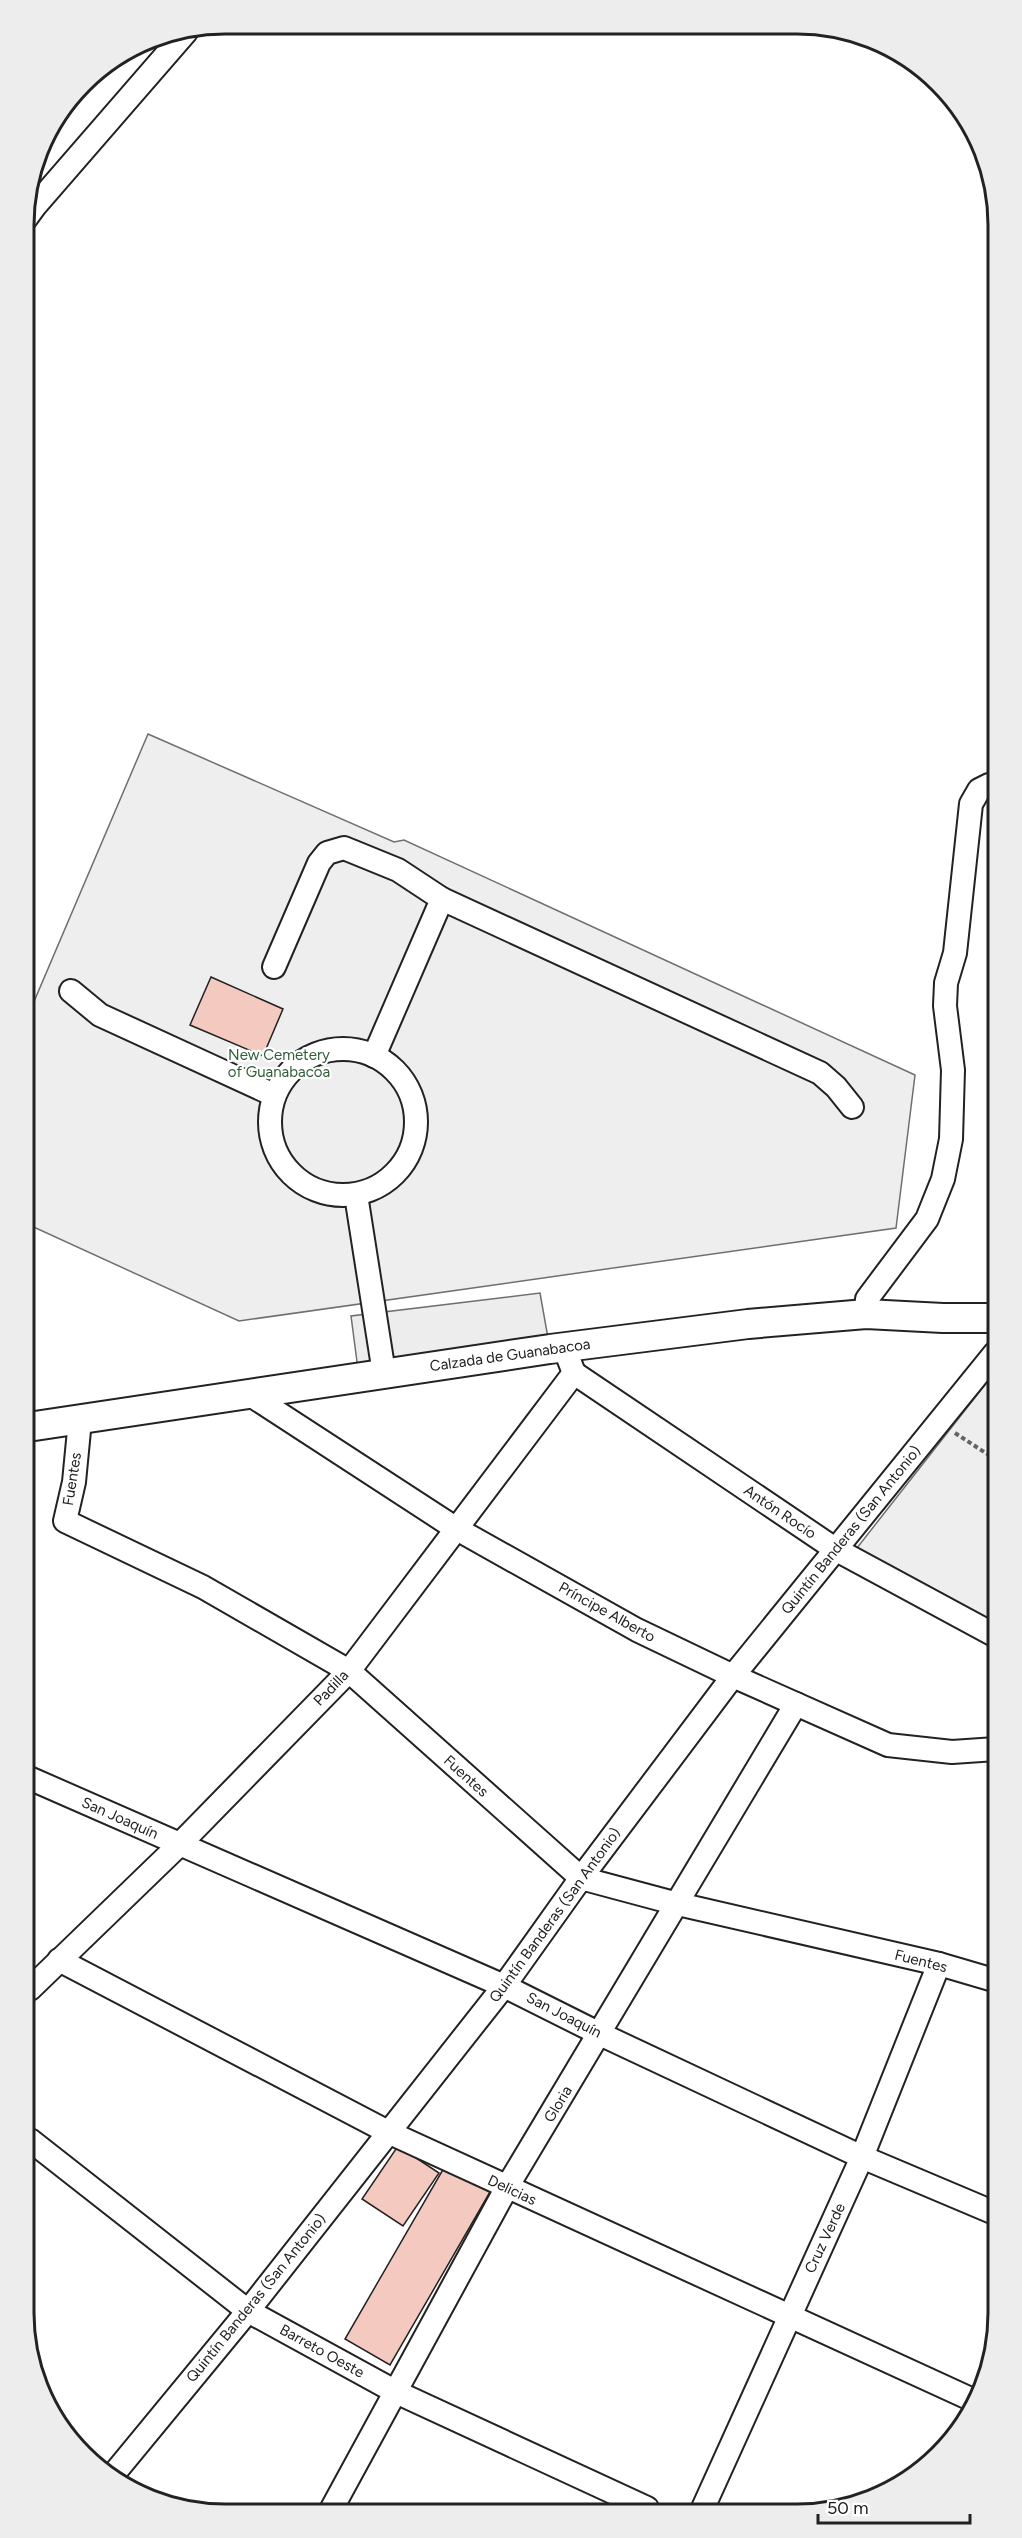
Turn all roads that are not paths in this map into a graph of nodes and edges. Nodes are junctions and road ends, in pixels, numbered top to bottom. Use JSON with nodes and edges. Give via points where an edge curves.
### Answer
{"nodes":[{"id":1,"x":178,"y":41,"type":"edge"},
{"id":2,"x":36,"y":206,"type":"edge"},
{"id":3,"x":987,"y":786,"type":"edge"},
{"id":4,"x":442,"y":900,"type":"junction"},
{"id":5,"x":274,"y":967,"type":"dead end"},
{"id":6,"x":71,"y":991,"type":"dead end"},
{"id":7,"x":374,"y":1056,"type":"junction"},
{"id":8,"x":274,"y":1095,"type":"junction"},
{"id":9,"x":852,"y":1107,"type":"dead end"},
{"id":10,"x":356,"y":1195,"type":"junction"},
{"id":11,"x":866,"y":1314,"type":"junction"},
{"id":12,"x":987,"y":1318,"type":"edge"},
{"id":13,"x":569,"y":1360,"type":"junction"},
{"id":14,"x":987,"y":1363,"type":"edge"},
{"id":15,"x":384,"y":1373,"type":"junction"},
{"id":16,"x":249,"y":1394,"type":"junction"},
{"id":17,"x":80,"y":1420,"type":"junction"},
{"id":18,"x":34,"y":1426,"type":"edge"},
{"id":19,"x":455,"y":1528,"type":"junction"},
{"id":20,"x":835,"y":1549,"type":"junction"},
{"id":21,"x":987,"y":1631,"type":"edge"},
{"id":22,"x":348,"y":1671,"type":"junction"},
{"id":23,"x":733,"y":1676,"type":"junction"},
{"id":24,"x":796,"y":1704,"type":"junction"},
{"id":25,"x":987,"y":1750,"type":"edge"},
{"id":26,"x":34,"y":1780,"type":"edge"},
{"id":27,"x":180,"y":1844,"type":"junction"},
{"id":28,"x":581,"y":1878,"type":"junction"},
{"id":29,"x":678,"y":1904,"type":"junction"},
{"id":30,"x":59,"y":1960,"type":"junction"},
{"id":31,"x":939,"y":1965,"type":"junction"},
{"id":32,"x":987,"y":1978,"type":"edge"},
{"id":33,"x":34,"y":1985,"type":"edge"},
{"id":34,"x":504,"y":1986,"type":"junction"},
{"id":35,"x":600,"y":2034,"type":"junction"},
{"id":36,"x":388,"y":2132,"type":"junction"},
{"id":37,"x":34,"y":2143,"type":"edge"},
{"id":38,"x":862,"y":2157,"type":"junction"},
{"id":39,"x":507,"y":2187,"type":"junction"},
{"id":40,"x":987,"y":2210,"type":"edge"},
{"id":41,"x":248,"y":2311,"type":"junction"},
{"id":42,"x":789,"y":2318,"type":"junction"},
{"id":43,"x":396,"y":2392,"type":"junction"},
{"id":44,"x":968,"y":2398,"type":"edge"},
{"id":45,"x":117,"y":2470,"type":"edge"},
{"id":46,"x":334,"y":2504,"type":"edge"},
{"id":47,"x":638,"y":2504,"type":"edge"},
{"id":48,"x":705,"y":2504,"type":"edge"}],
"edges":[{"from":1,"to":2,"type":"street"},
{"from":3,"to":11,"type":"street","via":[[979,790],[971,804],[955,953],[946,983],[953,1070],[951,1139],[943,1179],[927,1220],[867,1299]]},
{"from":4,"to":5,"type":"street","via":[[398,870],[344,848],[327,853]]},
{"from":4,"to":7,"type":"street"},
{"from":4,"to":9,"type":"street","via":[[820,1073]]},
{"from":6,"to":8,"type":"street","via":[[100,1015]]},
{"from":7,"to":8,"type":"street","via":[[348,1049],[315,1054],[288,1073]]},
{"from":7,"to":10,"type":"street","via":[[395,1071],[407,1087],[414,1105],[416,1132],[408,1157],[396,1173],[381,1185]]},
{"from":8,"to":10,"type":"street","via":[[269,1134],[285,1169],[317,1191]]},
{"from":10,"to":15,"type":"street"},
{"from":11,"to":12,"type":"main road","name":"Calzada de Guanabacoa"},
{"from":11,"to":13,"type":"main road","name":"Calzada de Guanabacoa","via":[[748,1324]]},
{"from":13,"to":15,"type":"main road","name":"Calzada de Guanabacoa"},
{"from":13,"to":19,"type":"street","name":"Padilla"},
{"from":13,"to":20,"type":"street","name":"Antón Rocío"},
{"from":14,"to":20,"type":"street","name":"Quintín Banderas (San Antonio)"},
{"from":15,"to":16,"type":"main road","name":"Calzada de Guanabacoa"},
{"from":16,"to":17,"type":"main road","name":"Calzada de Guanabacoa"},
{"from":16,"to":19,"type":"street","name":"Príncipe Alberto"},
{"from":17,"to":18,"type":"main road","name":"Calzada de Guanabacoa"},
{"from":17,"to":22,"type":"street","name":"Fuentes","via":[[74,1482],[65,1521],[203,1587]]},
{"from":19,"to":22,"type":"street","name":"Padilla"},
{"from":19,"to":23,"type":"street","name":"Príncipe Alberto","via":[[637,1630]]},
{"from":20,"to":21,"type":"street","name":"Antón Rocío"},
{"from":20,"to":23,"type":"street","name":"Quintín Banderas (San Antonio)"},
{"from":22,"to":27,"type":"street","name":"Padilla"},
{"from":22,"to":28,"type":"street","name":"Fuentes"},
{"from":23,"to":24,"type":"street","name":"Príncipe Alberto"},
{"from":23,"to":28,"type":"street","name":"Quintín Banderas (San Antonio)"},
{"from":24,"to":25,"type":"street","name":"Príncipe Alberto","via":[[888,1745],[952,1752]]},
{"from":24,"to":29,"type":"street","name":"Gloria"},
{"from":26,"to":27,"type":"street","name":"San Joaquín"},
{"from":27,"to":30,"type":"street","name":"Padilla"},
{"from":27,"to":34,"type":"street","name":"San Joaquín"},
{"from":28,"to":29,"type":"street","name":"Fuentes"},
{"from":28,"to":34,"type":"street","name":"Quintín Banderas (San Antonio)"},
{"from":29,"to":31,"type":"street","name":"Fuentes"},
{"from":29,"to":35,"type":"street","name":"Gloria"},
{"from":30,"to":33,"type":"street","name":"Padilla"},
{"from":30,"to":36,"type":"street","name":"Delicias"},
{"from":31,"to":32,"type":"street","name":"Fuentes"},
{"from":31,"to":38,"type":"street","name":"Cruz Verde"},
{"from":34,"to":35,"type":"street","name":"San Joaquín"},
{"from":34,"to":36,"type":"street","name":"Quintín Banderas (San Antonio)"},
{"from":35,"to":38,"type":"street","name":"San Joaquín"},
{"from":35,"to":39,"type":"street","name":"Gloria"},
{"from":36,"to":39,"type":"street","name":"Delicias"},
{"from":36,"to":41,"type":"street","name":"Quintín Banderas (San Antonio)"},
{"from":37,"to":41,"type":"street","name":"Barreto Oeste"},
{"from":38,"to":40,"type":"street","name":"San Joaquín"},
{"from":38,"to":42,"type":"street","name":"Cruz Verde"},
{"from":39,"to":42,"type":"street","name":"Delicias"},
{"from":39,"to":43,"type":"street","name":"Gloria"},
{"from":41,"to":43,"type":"street","name":"Barreto Oeste"},
{"from":41,"to":45,"type":"street","name":"Quintín Banderas (San Antonio)"},
{"from":42,"to":44,"type":"street","name":"Delicias"},
{"from":42,"to":48,"type":"street","name":"Cruz Verde"},
{"from":43,"to":46,"type":"street","name":"Gloria"},
{"from":43,"to":47,"type":"street","name":"Barreto Oeste"}]}
